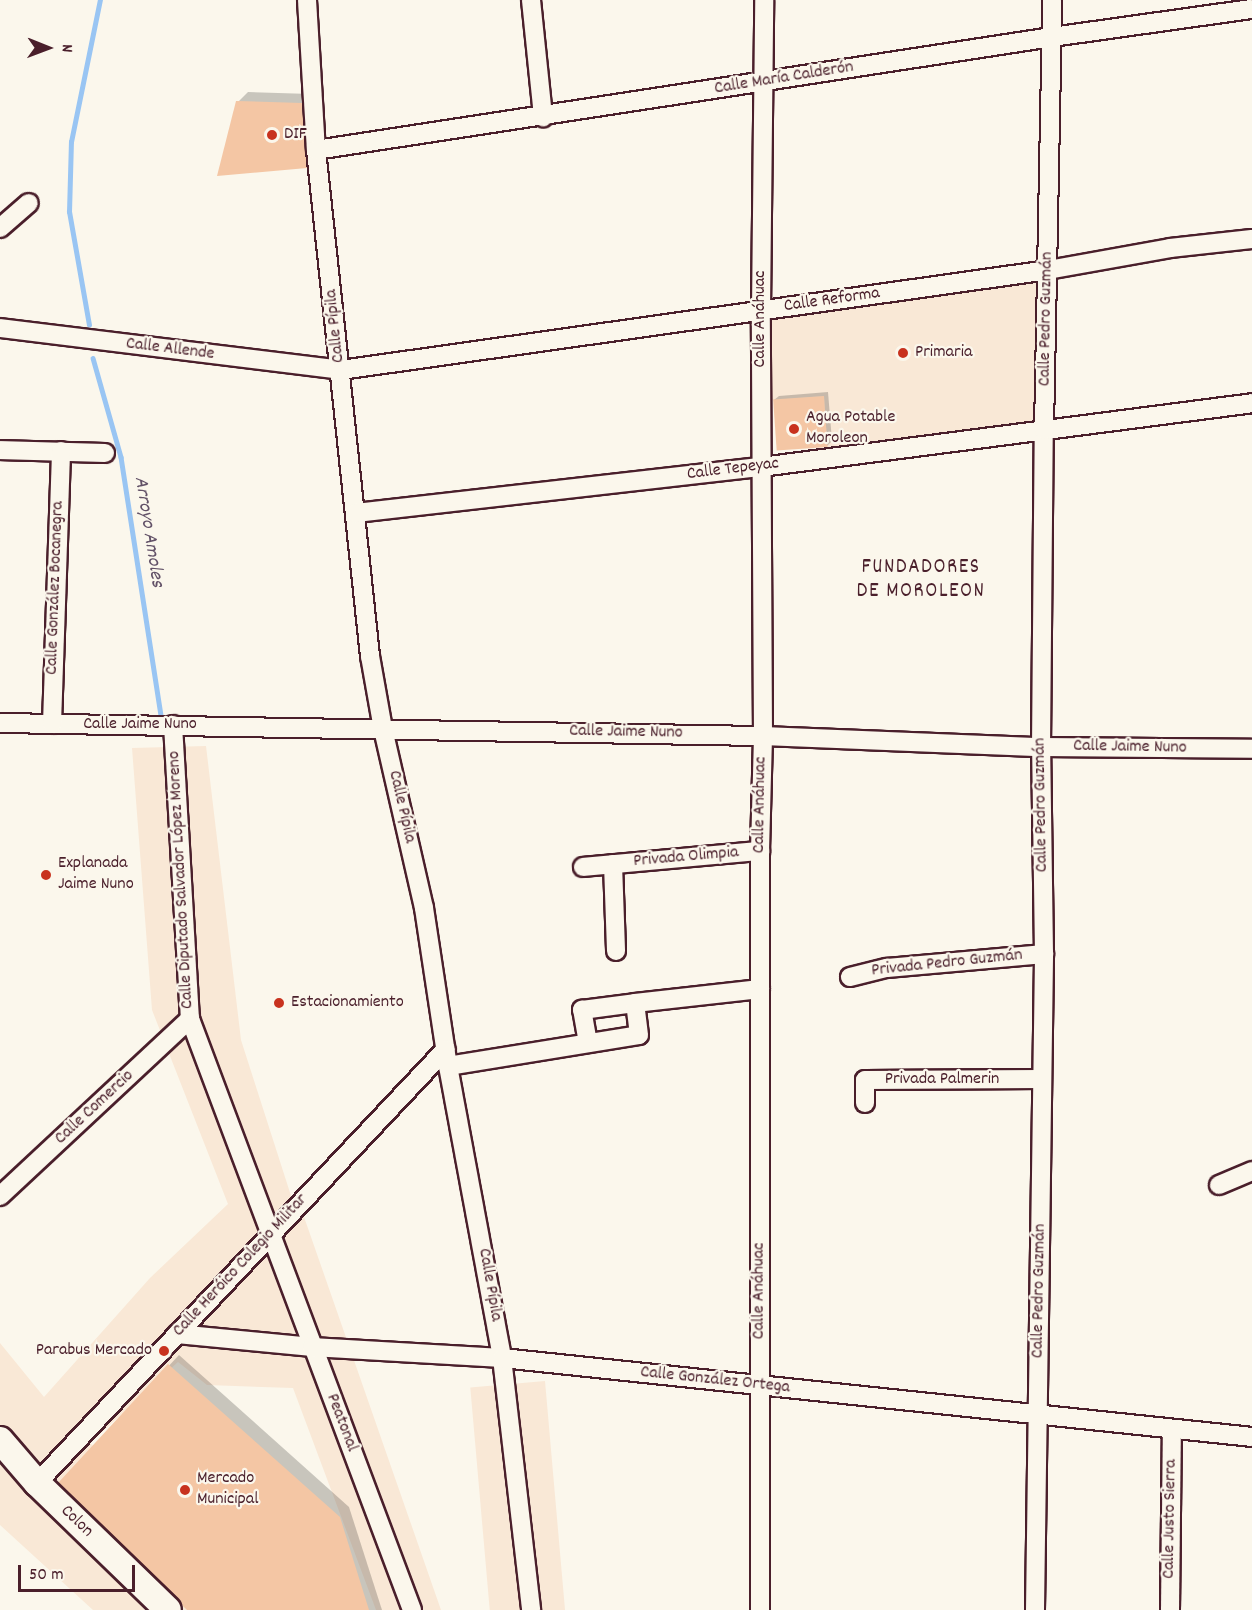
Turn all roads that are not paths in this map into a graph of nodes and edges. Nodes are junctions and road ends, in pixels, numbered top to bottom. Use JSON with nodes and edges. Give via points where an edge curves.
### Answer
{"nodes":[{"id":1,"x":307,"y":0,"type":"edge"},
{"id":2,"x":531,"y":0,"type":"edge"},
{"id":3,"x":764,"y":0,"type":"edge"},
{"id":4,"x":1052,"y":0,"type":"edge"},
{"id":5,"x":1252,"y":9,"type":"edge"},
{"id":6,"x":1052,"y":37,"type":"junction"},
{"id":7,"x":764,"y":82,"type":"junction"},
{"id":8,"x":543,"y":117,"type":"junction"},
{"id":9,"x":316,"y":150,"type":"junction"},
{"id":10,"x":28,"y":203,"type":"dead end"},
{"id":11,"x":0,"y":228,"type":"edge"},
{"id":12,"x":1252,"y":239,"type":"edge"},
{"id":13,"x":1048,"y":270,"type":"junction"},
{"id":14,"x":761,"y":311,"type":"junction"},
{"id":15,"x":0,"y":328,"type":"edge"},
{"id":16,"x":341,"y":370,"type":"junction"},
{"id":17,"x":1252,"y":403,"type":"edge"},
{"id":18,"x":1044,"y":429,"type":"junction"},
{"id":19,"x":0,"y":450,"type":"edge"},
{"id":20,"x":61,"y":451,"type":"junction"},
{"id":21,"x":105,"y":453,"type":"dead end"},
{"id":22,"x":761,"y":467,"type":"junction"},
{"id":23,"x":356,"y":513,"type":"junction"},
{"id":24,"x":0,"y":723,"type":"edge"},
{"id":25,"x":52,"y":724,"type":"junction"},
{"id":26,"x":173,"y":724,"type":"junction"},
{"id":27,"x":383,"y":729,"type":"junction"},
{"id":28,"x":763,"y":736,"type":"junction"},
{"id":29,"x":1041,"y":747,"type":"junction"},
{"id":30,"x":1252,"y":749,"type":"edge"},
{"id":31,"x":760,"y":851,"type":"junction"},
{"id":32,"x":613,"y":864,"type":"junction"},
{"id":33,"x":583,"y":867,"type":"dead end"},
{"id":34,"x":616,"y":951,"type":"dead end"},
{"id":35,"x":1044,"y":954,"type":"junction"},
{"id":36,"x":850,"y":976,"type":"dead end"},
{"id":37,"x":760,"y":989,"type":"junction"},
{"id":38,"x":635,"y":1003,"type":"junction"},
{"id":39,"x":190,"y":1019,"type":"junction"},
{"id":40,"x":588,"y":1043,"type":"junction"},
{"id":41,"x":447,"y":1057,"type":"junction"},
{"id":42,"x":1042,"y":1079,"type":"junction"},
{"id":43,"x":865,"y":1103,"type":"dead end"},
{"id":44,"x":1252,"y":1171,"type":"edge"},
{"id":45,"x":1219,"y":1185,"type":"dead end"},
{"id":46,"x":0,"y":1196,"type":"edge"},
{"id":47,"x":271,"y":1236,"type":"junction"},
{"id":48,"x":177,"y":1334,"type":"junction"},
{"id":49,"x":312,"y":1347,"type":"junction"},
{"id":50,"x":502,"y":1358,"type":"junction"},
{"id":51,"x":760,"y":1386,"type":"junction"},
{"id":52,"x":1039,"y":1416,"type":"junction"},
{"id":53,"x":1172,"y":1429,"type":"junction"},
{"id":54,"x":1252,"y":1437,"type":"edge"},
{"id":55,"x":0,"y":1440,"type":"edge"},
{"id":56,"x":37,"y":1483,"type":"junction"},
{"id":57,"x":168,"y":1610,"type":"edge"},
{"id":58,"x":412,"y":1610,"type":"edge"},
{"id":59,"x":531,"y":1610,"type":"edge"},
{"id":60,"x":760,"y":1610,"type":"edge"},
{"id":61,"x":1035,"y":1610,"type":"edge"},
{"id":62,"x":1170,"y":1610,"type":"edge"}],
"edges":[{"from":1,"to":9,"type":"street","name":"Calle Pípila"},
{"from":2,"to":8,"type":"street"},
{"from":3,"to":7,"type":"street","name":"Calle Anáhuac"},
{"from":4,"to":6,"type":"street","name":"Calle Pedro Guzmán"},
{"from":5,"to":6,"type":"street","name":"Calle María Calderón"},
{"from":6,"to":7,"type":"street","name":"Calle María Calderón"},
{"from":6,"to":13,"type":"street","name":"Calle Pedro Guzmán"},
{"from":7,"to":8,"type":"street","name":"Calle María Calderón"},
{"from":7,"to":14,"type":"street","name":"Calle Anáhuac"},
{"from":8,"to":9,"type":"street","name":"Calle María Calderón"},
{"from":9,"to":16,"type":"street","name":"Calle Pípila"},
{"from":10,"to":11,"type":"street"},
{"from":12,"to":13,"type":"street","name":"Calle Reforma","via":[[1170,248]]},
{"from":13,"to":14,"type":"street","name":"Calle Reforma"},
{"from":13,"to":18,"type":"street","name":"Calle Pedro Guzmán"},
{"from":14,"to":16,"type":"street","name":"Calle Reforma"},
{"from":14,"to":22,"type":"street","name":"Calle Anáhuac"},
{"from":15,"to":16,"type":"street","name":"Calle Allende"},
{"from":16,"to":23,"type":"street","name":"Calle Pípila"},
{"from":17,"to":18,"type":"street","name":"Calle Tepeyac"},
{"from":18,"to":22,"type":"street","name":"Calle Tepeyac"},
{"from":18,"to":29,"type":"street","name":"Calle Pedro Guzmán"},
{"from":19,"to":20,"type":"street"},
{"from":20,"to":21,"type":"street"},
{"from":20,"to":25,"type":"street","name":"Calle González Bocanegra"},
{"from":22,"to":23,"type":"street","name":"Calle Tepeyac"},
{"from":22,"to":28,"type":"street","name":"Calle Anáhuac"},
{"from":23,"to":27,"type":"street","name":"Calle Pípila","via":[[370,656]]},
{"from":24,"to":25,"type":"street","name":"Calle Jaime Nuno"},
{"from":25,"to":26,"type":"street","name":"Calle Jaime Nuno"},
{"from":26,"to":27,"type":"street","name":"Calle Jaime Nuno"},
{"from":26,"to":39,"type":"street","name":"Calle Diputado Salvador López Moreno"},
{"from":27,"to":28,"type":"street","name":"Calle Jaime Nuno"},
{"from":27,"to":41,"type":"street","name":"Calle Pípila","via":[[423,908]]},
{"from":28,"to":29,"type":"street","name":"Calle Jaime Nuno"},
{"from":28,"to":31,"type":"street","name":"Calle Anáhuac"},
{"from":29,"to":30,"type":"street","name":"Calle Jaime Nuno"},
{"from":29,"to":35,"type":"street","name":"Calle Pedro Guzmán"},
{"from":31,"to":32,"type":"street","name":"Privada Olimpia"},
{"from":31,"to":37,"type":"street","name":"Calle Anáhuac"},
{"from":32,"to":33,"type":"street","name":"Privada Olimpia"},
{"from":32,"to":34,"type":"street","name":"Privada Olimpia"},
{"from":35,"to":36,"type":"street","name":"Privada Pedro Guzmán","via":[[887,968]]},
{"from":35,"to":42,"type":"street","name":"Calle Pedro Guzmán"},
{"from":37,"to":38,"type":"street"},
{"from":37,"to":51,"type":"street","name":"Calle Anáhuac"},
{"from":38,"to":40,"type":"street","via":[[639,1035]]},
{"from":38,"to":40,"type":"street","via":[[582,1010]]},
{"from":39,"to":46,"type":"street","name":"Calle Comercio"},
{"from":39,"to":47,"type":"street","name":"Calle Diputado Salvador López Moreno"},
{"from":40,"to":41,"type":"street"},
{"from":41,"to":47,"type":"street","name":"Calle Heróico Colegio Militar"},
{"from":41,"to":50,"type":"street","name":"Calle Pípila"},
{"from":42,"to":43,"type":"street","name":"Privada Palmerin","via":[[865,1080]]},
{"from":42,"to":52,"type":"street","name":"Calle Pedro Guzmán"},
{"from":44,"to":45,"type":"street"},
{"from":47,"to":48,"type":"street","name":"Calle Heróico Colegio Militar"},
{"from":47,"to":49,"type":"street","name":"Peatonal"},
{"from":48,"to":49,"type":"street","name":"Calle González Ortega"},
{"from":48,"to":56,"type":"street","name":"Calle Heróico Colegio Militar"},
{"from":49,"to":50,"type":"street","name":"Calle González Ortega"},
{"from":49,"to":58,"type":"street","name":"Peatonal"},
{"from":50,"to":51,"type":"street","name":"Calle González Ortega"},
{"from":50,"to":59,"type":"street","name":"Calle Pípila"},
{"from":51,"to":52,"type":"street","name":"Calle González Ortega"},
{"from":51,"to":60,"type":"street","name":"Calle Anáhuac"},
{"from":52,"to":53,"type":"street","name":"Calle González Ortega"},
{"from":52,"to":61,"type":"street","name":"Calle Pedro Guzmán"},
{"from":53,"to":54,"type":"street","name":"Calle González Ortega"},
{"from":53,"to":62,"type":"street","name":"Calle Justo Sierra"},
{"from":55,"to":56,"type":"street","name":"Colon"},
{"from":56,"to":57,"type":"street","name":"Colon"}]}
